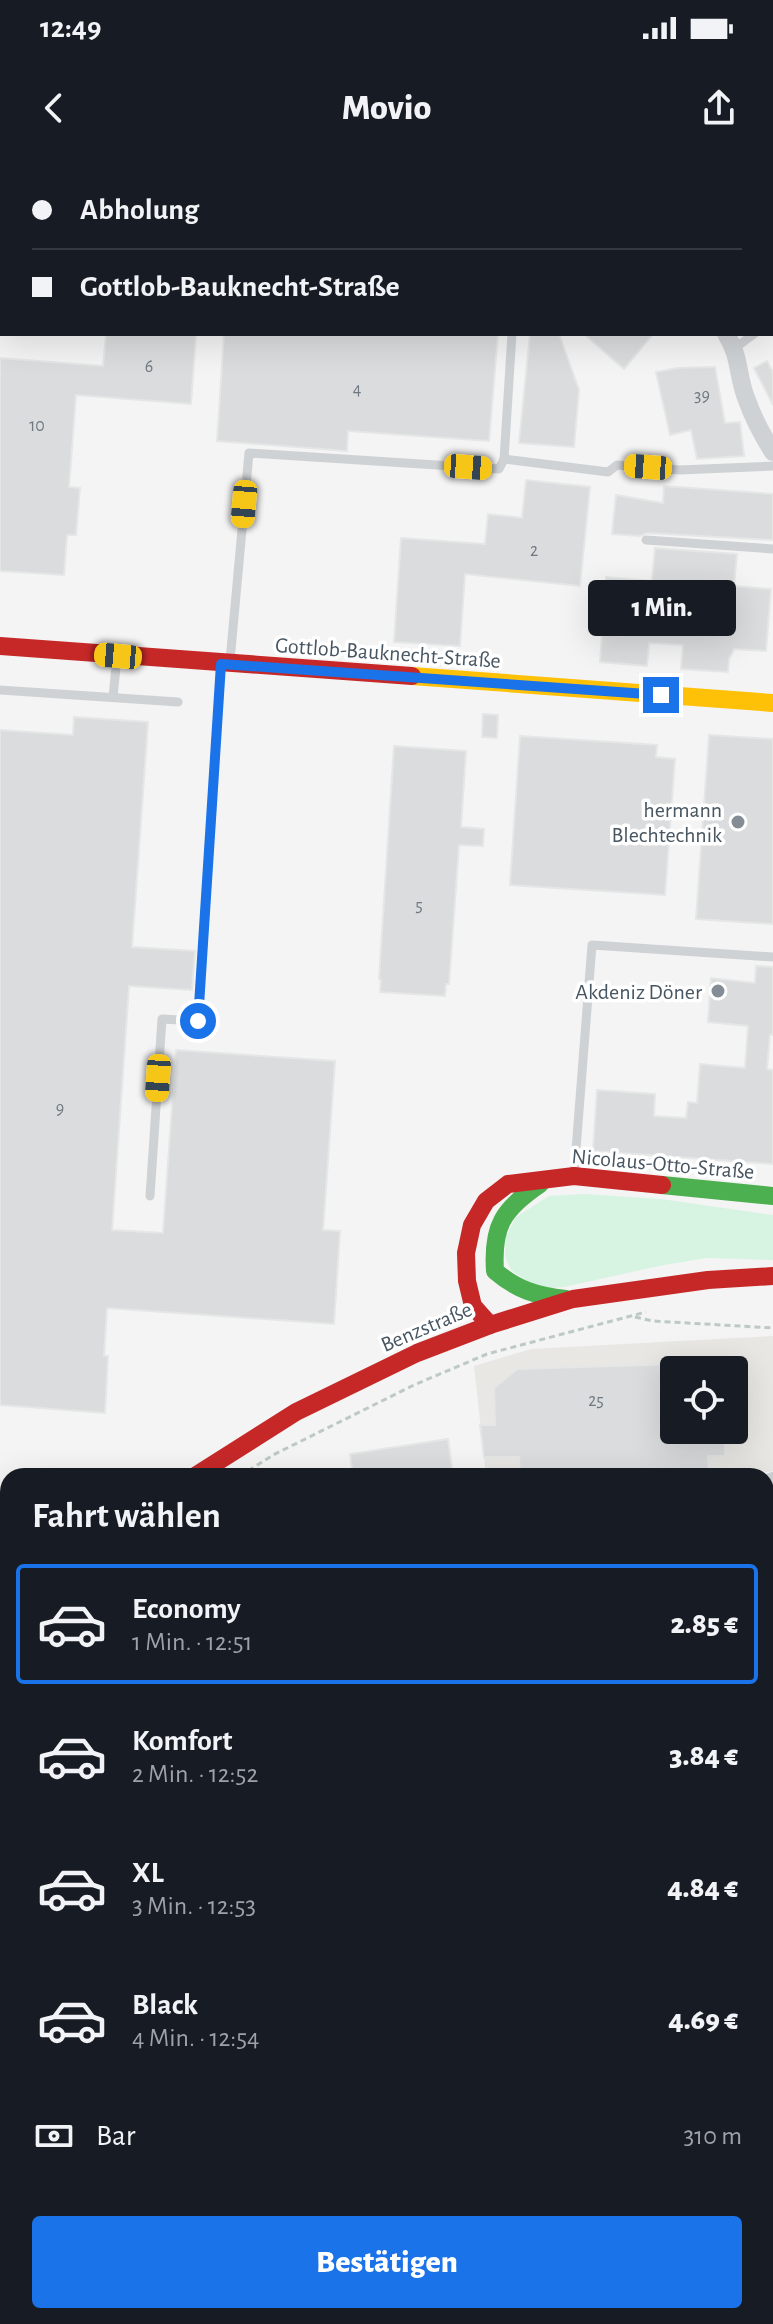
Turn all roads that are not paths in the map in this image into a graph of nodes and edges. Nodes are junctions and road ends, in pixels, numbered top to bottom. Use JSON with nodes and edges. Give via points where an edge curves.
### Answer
{"nodes":[{"id":1,"x":512,"y":336,"type":"edge"},
{"id":2,"x":731,"y":341,"type":"edge"},
{"id":3,"x":773,"y":452,"type":"edge"},
{"id":4,"x":504,"y":459,"type":"junction"},
{"id":5,"x":773,"y":466,"type":"edge"},
{"id":6,"x":646,"y":540,"type":"dead end"},
{"id":7,"x":773,"y":549,"type":"edge"},
{"id":8,"x":0,"y":646,"type":"edge"},
{"id":9,"x":118,"y":656,"type":"junction"},
{"id":10,"x":226,"y":664,"type":"junction"},
{"id":11,"x":0,"y":690,"type":"edge"},
{"id":12,"x":113,"y":697,"type":"junction"},
{"id":13,"x":178,"y":702,"type":"dead end"},
{"id":14,"x":773,"y":703,"type":"edge"},
{"id":15,"x":773,"y":957,"type":"edge"},
{"id":16,"x":574,"y":1176,"type":"junction"},
{"id":17,"x":548,"y":1179,"type":"junction"},
{"id":18,"x":150,"y":1196,"type":"dead end"},
{"id":19,"x":773,"y":1196,"type":"edge"},
{"id":20,"x":495,"y":1271,"type":"junction"},
{"id":21,"x":773,"y":1276,"type":"edge"},
{"id":22,"x":633,"y":1292,"type":"junction"},
{"id":23,"x":573,"y":1299,"type":"junction"},
{"id":24,"x":490,"y":1325,"type":"junction"},
{"id":25,"x":252,"y":1441,"type":"junction"},
{"id":26,"x":208,"y":1468,"type":"edge"}],
"edges":[{"from":1,"to":4,"type":"lane"},
{"from":2,"to":3,"type":"street","via":[[744,393]]},
{"from":4,"to":5,"type":"lane","via":[[608,472],[617,465],[679,470]]},
{"from":4,"to":10,"type":"lane","via":[[499,469],[249,453]]},
{"from":6,"to":7,"type":"lane"},
{"from":8,"to":9,"type":"street","name":"Gottlob-Bauknecht-Straße"},
{"from":9,"to":10,"type":"street","name":"Gottlob-Bauknecht-Straße"},
{"from":9,"to":12,"type":"lane"},
{"from":10,"to":14,"type":"street","name":"Gottlob-Bauknecht-Straße"},
{"from":10,"to":18,"type":"lane","via":[[198,1021],[162,1019]]},
{"from":11,"to":12,"type":"lane"},
{"from":12,"to":13,"type":"lane"},
{"from":15,"to":16,"type":"lane","via":[[592,945]]},
{"from":16,"to":17,"type":"street","name":"Nicolaus-Otto-Straße"},
{"from":16,"to":19,"type":"street","name":"Nicolaus-Otto-Straße"},
{"from":17,"to":20,"type":"street","name":"Nicolaus-Otto-Straße","via":[[516,1200],[496,1229]]},
{"from":17,"to":24,"type":"street","name":"Nicolaus-Otto-Straße","via":[[508,1184],[486,1201],[472,1225],[467,1281],[473,1306]]},
{"from":20,"to":23,"type":"street","via":[[513,1287],[538,1296]]},
{"from":20,"to":24,"type":"street","name":"Nicolaus-Otto-Straße","via":[[499,1302]]},
{"from":21,"to":22,"type":"street","name":"Benzstraße"},
{"from":22,"to":23,"type":"street","name":"Benzstraße"},
{"from":22,"to":25,"type":"street","name":"Benzstraße","via":[[426,1362],[287,1430]]},
{"from":23,"to":24,"type":"street","name":"Benzstraße"},
{"from":24,"to":25,"type":"street","name":"Benzstraße","via":[[404,1359],[296,1412]]},
{"from":25,"to":26,"type":"street","name":"Benzstraße"}]}
